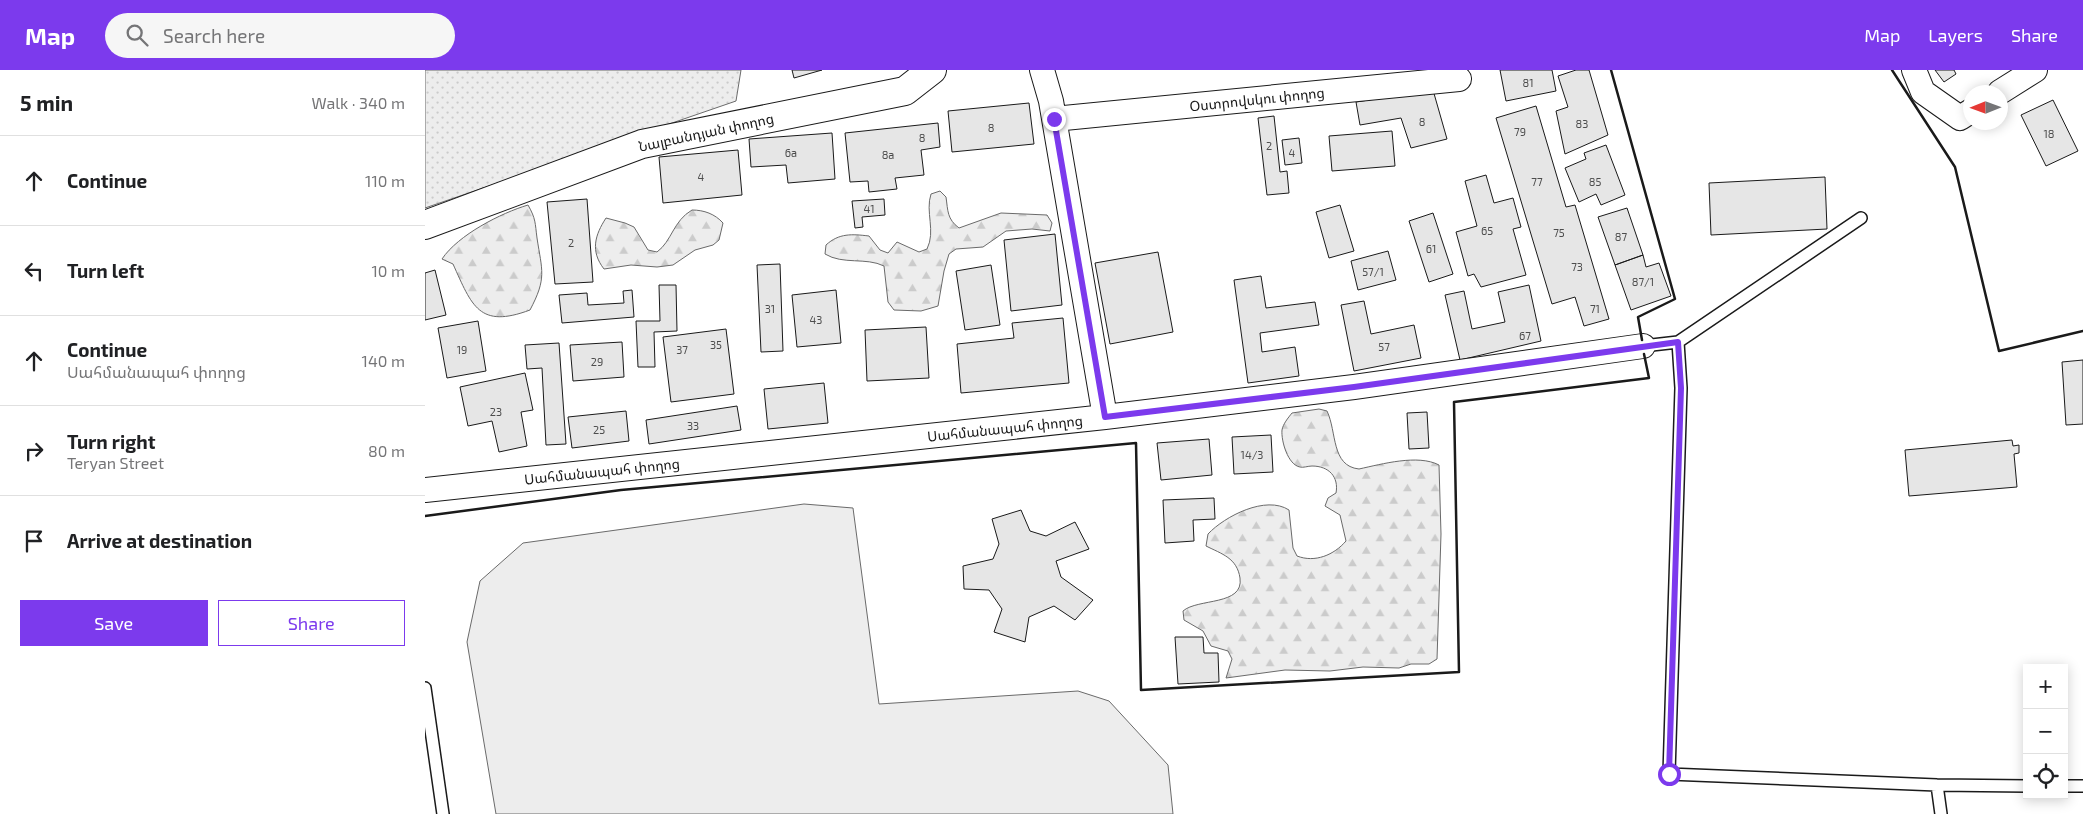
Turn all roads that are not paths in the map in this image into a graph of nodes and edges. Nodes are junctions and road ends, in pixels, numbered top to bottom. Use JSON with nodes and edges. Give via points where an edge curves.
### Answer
{"nodes":[{"id":1,"x":932,"y":70,"type":"edge"},
{"id":2,"x":1042,"y":70,"type":"edge"},
{"id":3,"x":1914,"y":70,"type":"edge"},
{"id":4,"x":2035,"y":70,"type":"edge"},
{"id":5,"x":1459,"y":79,"type":"dead end"},
{"id":6,"x":2008,"y":87,"type":"edge"},
{"id":7,"x":1963,"y":114,"type":"edge"},
{"id":8,"x":1054,"y":119,"type":"junction"},
{"id":9,"x":1861,"y":218,"type":"dead end"},
{"id":10,"x":425,"y":226,"type":"edge"},
{"id":11,"x":1678,"y":342,"type":"junction"},
{"id":12,"x":1643,"y":346,"type":"joint"},
{"id":13,"x":1105,"y":417,"type":"junction"},
{"id":14,"x":425,"y":490,"type":"edge"},
{"id":15,"x":425,"y":688,"type":"edge"},
{"id":16,"x":1937,"y":785,"type":"junction"},
{"id":17,"x":2023,"y":786,"type":"edge"},
{"id":18,"x":2068,"y":786,"type":"edge"},
{"id":19,"x":2083,"y":786,"type":"edge"},
{"id":20,"x":443,"y":814,"type":"edge"},
{"id":21,"x":1941,"y":814,"type":"edge"}],
"edges":[{"from":1,"to":10,"type":"street","name":"Նալբանդյան փողոց","via":[[905,91],[642,144]]},
{"from":2,"to":8,"type":"street"},
{"from":3,"to":7,"type":"street","via":[[1923,92]]},
{"from":4,"to":6,"type":"street"},
{"from":5,"to":8,"type":"street","name":"Օստրովսկու փողոց"},
{"from":8,"to":13,"type":"street"},
{"from":9,"to":11,"type":"lane"},
{"from":11,"to":12,"type":"lane"},
{"from":11,"to":16,"type":"lane","via":[[1681,388],[1669,774]]},
{"from":12,"to":13,"type":"street","name":"Սահմանապահ փողոց","via":[[1354,387]]},
{"from":13,"to":14,"type":"street","name":"Սահմանապահ փողոց"},
{"from":15,"to":20,"type":"lane"},
{"from":16,"to":17,"type":"lane"},
{"from":16,"to":21,"type":"lane"},
{"from":18,"to":19,"type":"lane"}]}
